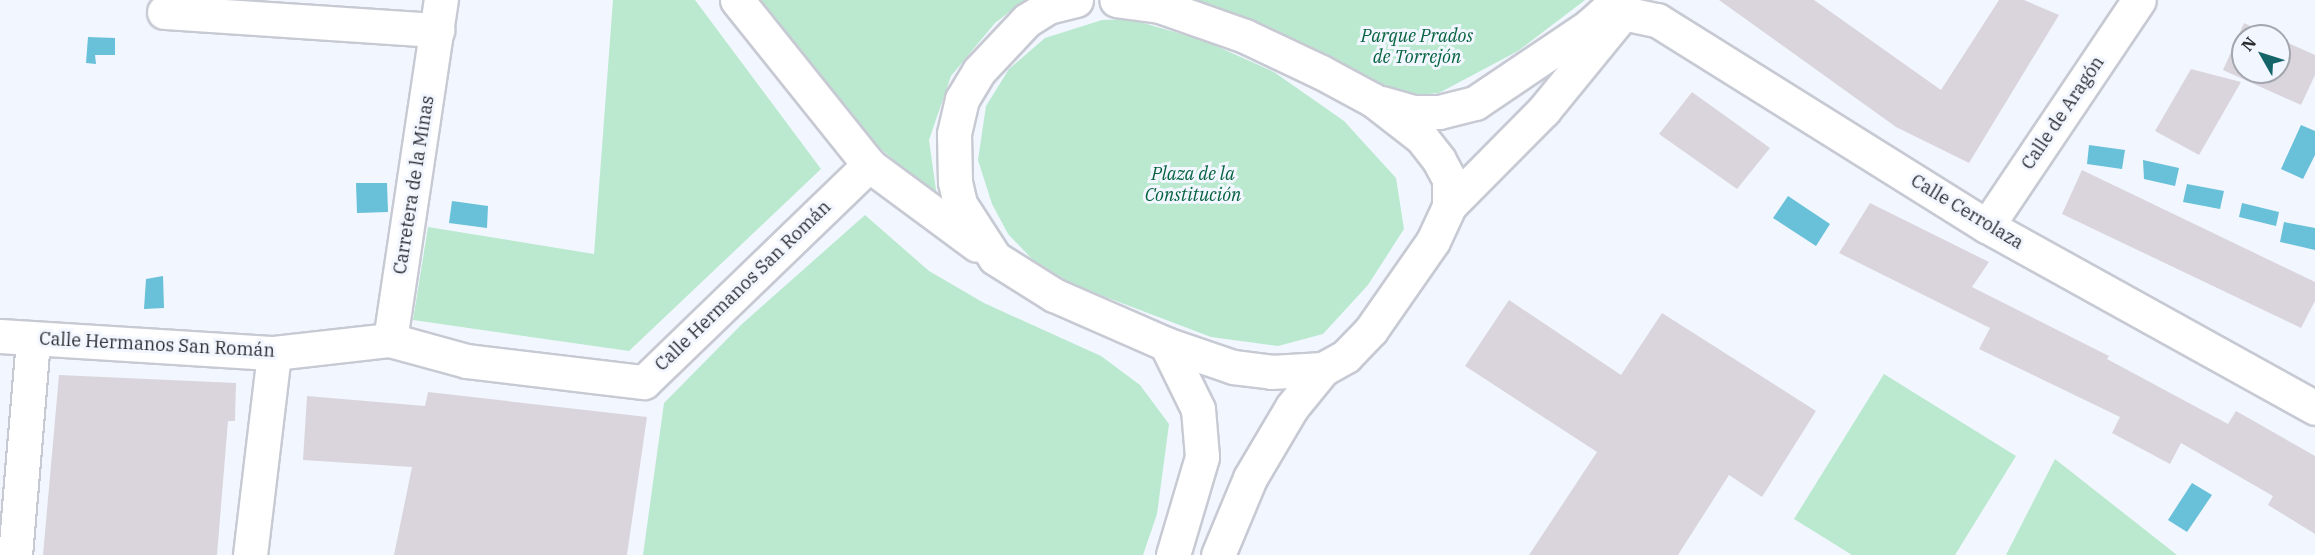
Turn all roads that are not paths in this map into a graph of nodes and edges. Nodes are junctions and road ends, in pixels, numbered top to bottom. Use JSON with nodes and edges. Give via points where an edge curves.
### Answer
{"nodes":[{"id":1,"x":737,"y":0,"type":"edge"},
{"id":2,"x":1076,"y":0,"type":"edge"},
{"id":3,"x":1116,"y":0,"type":"edge"},
{"id":4,"x":2139,"y":0,"type":"edge"},
{"id":5,"x":1152,"y":3,"type":"edge"},
{"id":6,"x":1624,"y":4,"type":"edge"},
{"id":7,"x":164,"y":12,"type":"dead end"},
{"id":8,"x":439,"y":15,"type":"edge"},
{"id":9,"x":1373,"y":100,"type":"junction"},
{"id":10,"x":869,"y":165,"type":"junction"},
{"id":11,"x":1449,"y":206,"type":"junction"},
{"id":12,"x":1987,"y":226,"type":"junction"},
{"id":13,"x":994,"y":258,"type":"junction"},
{"id":14,"x":0,"y":336,"type":"edge"},
{"id":15,"x":33,"y":339,"type":"junction"},
{"id":16,"x":390,"y":340,"type":"junction"},
{"id":17,"x":1166,"y":344,"type":"junction"},
{"id":18,"x":274,"y":353,"type":"junction"},
{"id":19,"x":1323,"y":369,"type":"junction"},
{"id":20,"x":2315,"y":408,"type":"edge"},
{"id":21,"x":15,"y":555,"type":"edge"},
{"id":22,"x":250,"y":555,"type":"edge"},
{"id":23,"x":1173,"y":555,"type":"edge"},
{"id":24,"x":1218,"y":555,"type":"edge"}],
"edges":[{"from":1,"to":10,"type":"street"},
{"from":2,"to":13,"type":"street","via":[[1048,7],[1027,20],[979,71],[962,99],[954,134],[955,182],[960,204]]},
{"from":3,"to":5,"type":"street"},
{"from":4,"to":12,"type":"street","name":"Calle de Aragón"},
{"from":5,"to":9,"type":"street","via":[[1245,36]]},
{"from":6,"to":9,"type":"street","via":[[1475,103],[1439,112],[1413,112]]},
{"from":6,"to":11,"type":"street","via":[[1544,110]]},
{"from":6,"to":12,"type":"street","name":"Calle Cerrolaza","via":[[1657,20]]},
{"from":7,"to":8,"type":"street","name":"Carretera de la Minas"},
{"from":8,"to":16,"type":"street","name":"Carretera de la Minas"},
{"from":9,"to":11,"type":"street","via":[[1422,138],[1439,160],[1449,179]]},
{"from":10,"to":13,"type":"street"},
{"from":10,"to":16,"type":"street","name":"Calle Hermanos San Román","via":[[644,382],[467,361]]},
{"from":11,"to":19,"type":"street","via":[[1433,241],[1371,330],[1346,356]]},
{"from":12,"to":20,"type":"street","name":"Calle Cerrolaza"},
{"from":13,"to":17,"type":"street","via":[[1054,296]]},
{"from":14,"to":15,"type":"street","name":"Calle Hermanos San Román"},
{"from":15,"to":18,"type":"street","name":"Calle Hermanos San Román"},
{"from":15,"to":21,"type":"street"},
{"from":16,"to":18,"type":"street","name":"Calle Hermanos San Román"},
{"from":17,"to":19,"type":"street","via":[[1233,367],[1271,372]]},
{"from":17,"to":23,"type":"street","via":[[1198,409],[1202,457]]},
{"from":18,"to":22,"type":"street"},
{"from":19,"to":24,"type":"street","via":[[1292,407],[1250,478]]}]}
